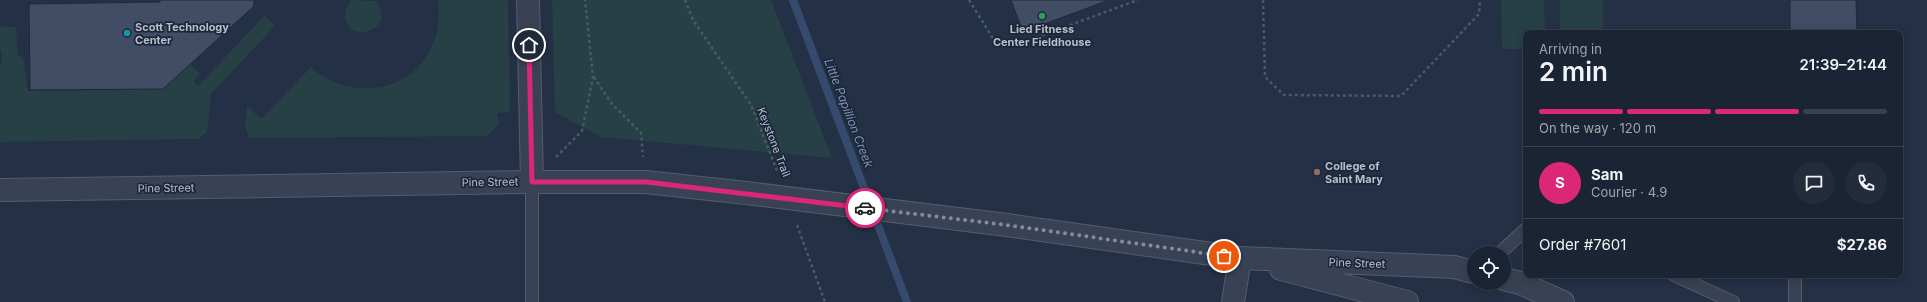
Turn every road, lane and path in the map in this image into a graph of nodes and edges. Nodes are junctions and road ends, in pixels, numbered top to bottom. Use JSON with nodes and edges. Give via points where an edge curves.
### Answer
{"nodes":[{"id":1,"x":528,"y":0,"type":"edge"},
{"id":2,"x":585,"y":0,"type":"edge"},
{"id":3,"x":685,"y":0,"type":"edge"},
{"id":4,"x":969,"y":0,"type":"edge"},
{"id":5,"x":1138,"y":0,"type":"edge"},
{"id":6,"x":1263,"y":0,"type":"edge"},
{"id":7,"x":1480,"y":0,"type":"edge"},
{"id":8,"x":593,"y":77,"type":"junction"},
{"id":9,"x":778,"y":175,"type":"dead end"},
{"id":10,"x":532,"y":182,"type":"junction"},
{"id":11,"x":646,"y":182,"type":"junction"},
{"id":12,"x":0,"y":190,"type":"edge"},
{"id":13,"x":794,"y":218,"type":"dead end"},
{"id":14,"x":1523,"y":232,"type":"edge"},
{"id":15,"x":1508,"y":246,"type":"edge"},
{"id":16,"x":1240,"y":258,"type":"junction"},
{"id":17,"x":1467,"y":270,"type":"edge"},
{"id":18,"x":1687,"y":278,"type":"edge"},
{"id":19,"x":1795,"y":278,"type":"edge"},
{"id":20,"x":1511,"y":281,"type":"edge"},
{"id":21,"x":532,"y":302,"type":"edge"},
{"id":22,"x":826,"y":302,"type":"edge"},
{"id":23,"x":1233,"y":302,"type":"edge"},
{"id":24,"x":1407,"y":302,"type":"edge"},
{"id":25,"x":1563,"y":302,"type":"edge"},
{"id":26,"x":1733,"y":302,"type":"edge"},
{"id":27,"x":1795,"y":302,"type":"edge"}],
"edges":[{"from":1,"to":10,"type":"street"},
{"from":2,"to":8,"type":"path"},
{"from":3,"to":9,"type":"path","name":"Keystone Trail","via":[[693,20],[751,105]]},
{"from":4,"to":5,"type":"path","via":[[994,40],[1024,42]]},
{"from":6,"to":7,"type":"path","via":[[1265,77],[1284,95],[1401,96],[1479,14]]},
{"from":8,"to":10,"type":"path","via":[[582,131]]},
{"from":8,"to":11,"type":"path","via":[[612,104],[641,133]]},
{"from":10,"to":11,"type":"street","name":"Pine Street"},
{"from":10,"to":12,"type":"street","name":"Pine Street"},
{"from":10,"to":21,"type":"lane"},
{"from":11,"to":16,"type":"street","name":"Pine Street","bridge":true,"via":[[1007,225]]},
{"from":13,"to":22,"type":"path"},
{"from":14,"to":15,"type":"lane"},
{"from":16,"to":17,"type":"street","name":"Pine Street","via":[[1454,267]]},
{"from":16,"to":23,"type":"street"},
{"from":16,"to":24,"type":"street","name":"Pine Street"},
{"from":18,"to":26,"type":"lane"},
{"from":19,"to":27,"type":"lane"},
{"from":20,"to":25,"type":"street"}]}
